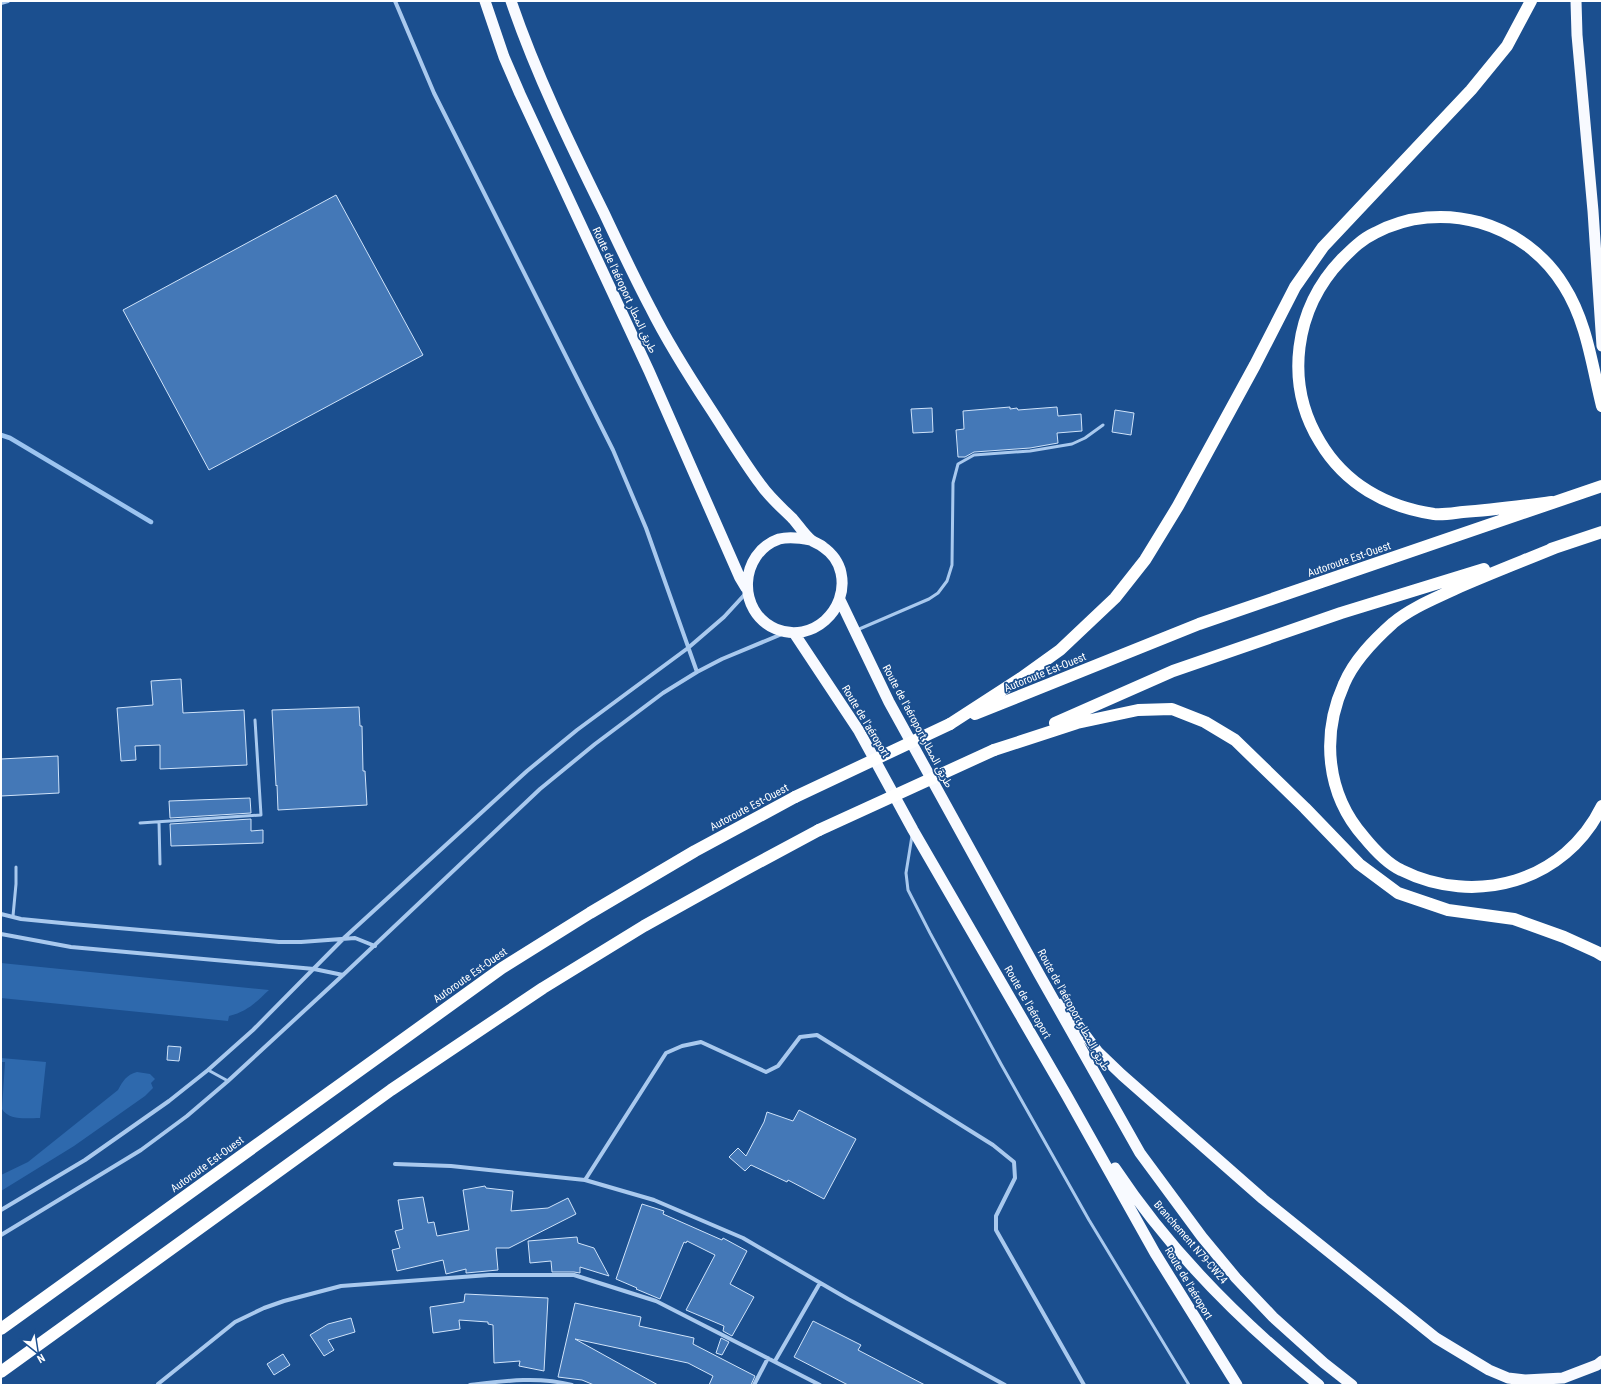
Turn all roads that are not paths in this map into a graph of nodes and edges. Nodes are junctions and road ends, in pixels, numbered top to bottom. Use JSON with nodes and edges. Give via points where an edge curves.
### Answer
{"nodes":[{"id":1,"x":8,"y":1,"type":"edge"},
{"id":2,"x":396,"y":1,"type":"edge"},
{"id":3,"x":485,"y":1,"type":"edge"},
{"id":4,"x":511,"y":1,"type":"edge"},
{"id":5,"x":1531,"y":1,"type":"edge"},
{"id":6,"x":1576,"y":1,"type":"edge"},
{"id":7,"x":1,"y":3,"type":"edge"},
{"id":8,"x":1602,"y":346,"type":"edge"},
{"id":9,"x":1602,"y":406,"type":"edge"},
{"id":10,"x":1103,"y":426,"type":"dead end"},
{"id":11,"x":1602,"y":486,"type":"edge"},
{"id":12,"x":1552,"y":502,"type":"junction"},
{"id":13,"x":1602,"y":532,"type":"edge"},
{"id":14,"x":811,"y":540,"type":"junction"},
{"id":15,"x":1557,"y":547,"type":"junction"},
{"id":16,"x":747,"y":590,"type":"junction"},
{"id":17,"x":840,"y":600,"type":"junction"},
{"id":18,"x":855,"y":631,"type":"junction"},
{"id":19,"x":790,"y":633,"type":"junction"},
{"id":20,"x":688,"y":648,"type":"junction"},
{"id":21,"x":697,"y":672,"type":"junction"},
{"id":22,"x":255,"y":720,"type":"dead end"},
{"id":23,"x":950,"y":724,"type":"junction"},
{"id":24,"x":994,"y":750,"type":"junction"},
{"id":25,"x":1602,"y":806,"type":"edge"},
{"id":26,"x":159,"y":822,"type":"junction"},
{"id":27,"x":140,"y":823,"type":"dead end"},
{"id":28,"x":913,"y":830,"type":"junction"},
{"id":29,"x":160,"y":864,"type":"dead end"},
{"id":30,"x":16,"y":868,"type":"dead end"},
{"id":31,"x":1,"y":914,"type":"edge"},
{"id":32,"x":13,"y":916,"type":"junction"},
{"id":33,"x":1,"y":934,"type":"edge"},
{"id":34,"x":345,"y":937,"type":"junction"},
{"id":35,"x":375,"y":946,"type":"junction"},
{"id":36,"x":1602,"y":955,"type":"edge"},
{"id":37,"x":314,"y":969,"type":"junction"},
{"id":38,"x":1038,"y":974,"type":"junction"},
{"id":39,"x":343,"y":975,"type":"junction"},
{"id":40,"x":208,"y":1070,"type":"junction"},
{"id":41,"x":228,"y":1080,"type":"junction"},
{"id":42,"x":1067,"y":1096,"type":"junction"},
{"id":43,"x":395,"y":1164,"type":"dead end"},
{"id":44,"x":585,"y":1180,"type":"junction"},
{"id":45,"x":1,"y":1210,"type":"edge"},
{"id":46,"x":1,"y":1235,"type":"edge"},
{"id":47,"x":820,"y":1283,"type":"junction"},
{"id":48,"x":1,"y":1329,"type":"edge"},
{"id":49,"x":768,"y":1358,"type":"junction"},
{"id":50,"x":775,"y":1361,"type":"junction"},
{"id":51,"x":1602,"y":1361,"type":"edge"},
{"id":52,"x":1,"y":1372,"type":"edge"},
{"id":53,"x":158,"y":1384,"type":"dead end"},
{"id":54,"x":470,"y":1385,"type":"edge"},
{"id":55,"x":572,"y":1385,"type":"edge"},
{"id":56,"x":754,"y":1385,"type":"edge"},
{"id":57,"x":820,"y":1385,"type":"edge"},
{"id":58,"x":1005,"y":1385,"type":"edge"},
{"id":59,"x":1084,"y":1385,"type":"edge"},
{"id":60,"x":1189,"y":1385,"type":"edge"},
{"id":61,"x":1237,"y":1385,"type":"edge"},
{"id":62,"x":1319,"y":1385,"type":"edge"},
{"id":63,"x":1352,"y":1385,"type":"edge"}],
"edges":[{"from":1,"to":7,"type":"street"},
{"from":2,"to":20,"type":"street","via":[[434,93],[613,450],[651,542]]},
{"from":3,"to":16,"type":"highway","name":"Route de l'aéroport طريق المطار","via":[[520,94],[649,371]]},
{"from":4,"to":14,"type":"highway","name":"Route de l'aéroport طريق المطار","via":[[567,138],[651,310],[686,371],[762,487]]},
{"from":5,"to":23,"type":"highway","via":[[1506,46],[1476,84],[1323,247],[1295,287],[1178,506],[1145,560],[1115,598],[1060,650]]},
{"from":6,"to":8,"type":"highway"},
{"from":9,"to":12,"type":"highway","via":[[1584,329],[1564,285],[1524,242],[1498,228],[1467,219],[1436,216],[1404,221],[1374,233],[1356,246],[1333,270],[1318,291],[1306,316],[1299,347],[1298,378],[1304,409],[1313,431],[1342,472],[1362,489],[1383,500],[1408,509],[1436,514]]},
{"from":10,"to":18,"type":"lane","via":[[1072,444],[974,456],[958,464],[953,483],[952,565],[947,581],[938,593],[929,599]]},
{"from":11,"to":12,"type":"highway","name":"Autoroute Est-Ouest"},
{"from":12,"to":23,"type":"highway","name":"Autoroute Est-Ouest","via":[[1199,624]]},
{"from":13,"to":15,"type":"highway"},
{"from":14,"to":16,"type":"highway","via":[[796,537],[780,539],[766,546],[755,558],[748,572]]},
{"from":14,"to":17,"type":"highway","via":[[824,547],[834,558],[843,586]]},
{"from":15,"to":24,"type":"highway","via":[[1341,613],[1173,671]]},
{"from":15,"to":25,"type":"highway","via":[[1426,602],[1394,622],[1364,651],[1344,682],[1334,710],[1330,742],[1331,773],[1341,803],[1355,827],[1374,848],[1400,870],[1429,881],[1458,887],[1488,886],[1517,881],[1546,868],[1572,848],[1597,817]]},
{"from":16,"to":19,"type":"highway","via":[[750,604],[760,618],[775,629]]},
{"from":16,"to":20,"type":"street","via":[[724,617]]},
{"from":17,"to":18,"type":"highway","name":"Route de l'aéroport طريق المطار"},
{"from":17,"to":19,"type":"highway","via":[[833,614],[822,624],[809,631]]},
{"from":18,"to":38,"type":"highway","name":"Route de l'aéroport طريق المطار","via":[[889,702]]},
{"from":19,"to":21,"type":"street","via":[[722,659]]},
{"from":19,"to":28,"type":"highway","name":"Route de l'aéroport","via":[[859,731]]},
{"from":20,"to":21,"type":"street"},
{"from":20,"to":34,"type":"street","via":[[550,752]]},
{"from":21,"to":35,"type":"street","via":[[657,698],[540,789]]},
{"from":22,"to":26,"type":"lane","via":[[261,815]]},
{"from":23,"to":48,"type":"highway","name":"Autoroute Est-Ouest","bridge":true,"via":[[795,797],[695,851],[502,968]]},
{"from":24,"to":36,"type":"highway","via":[[1076,723],[1138,710],[1172,709],[1204,722],[1235,740],[1359,864],[1398,893],[1448,910],[1514,920],[1564,937]]},
{"from":24,"to":52,"type":"highway","bridge":true,"via":[[819,830],[651,922],[543,988],[391,1090]]},
{"from":26,"to":27,"type":"lane"},
{"from":26,"to":29,"type":"lane"},
{"from":28,"to":42,"type":"highway","name":"Route de l'aéroport"},
{"from":28,"to":60,"type":"lane","via":[[906,873],[908,890],[926,927],[1089,1220]]},
{"from":30,"to":32,"type":"lane"},
{"from":31,"to":32,"type":"street"},
{"from":32,"to":34,"type":"street","via":[[72,924],[279,942]]},
{"from":33,"to":37,"type":"street","via":[[72,947]]},
{"from":34,"to":35,"type":"street","via":[[360,939]]},
{"from":34,"to":37,"type":"street"},
{"from":35,"to":39,"type":"street"},
{"from":37,"to":39,"type":"street"},
{"from":37,"to":40,"type":"street","via":[[253,1030]]},
{"from":38,"to":51,"type":"highway","via":[[1098,1052],[1122,1075],[1263,1198],[1436,1338],[1489,1370],[1508,1378],[1563,1378]]},
{"from":38,"to":63,"type":"highway","name":"Route de l'aéroport طريق المطار","via":[[1140,1153],[1202,1238],[1272,1317]]},
{"from":39,"to":41,"type":"street"},
{"from":40,"to":41,"type":"lane"},
{"from":40,"to":45,"type":"street","via":[[85,1160]]},
{"from":41,"to":46,"type":"street","via":[[187,1116],[141,1150]]},
{"from":42,"to":61,"type":"highway","name":"Route de l'aéroport","via":[[1155,1253]]},
{"from":42,"to":62,"type":"highway","name":"Branchement N79-CW24","via":[[1160,1229],[1251,1327]]},
{"from":43,"to":44,"type":"street","via":[[451,1166]]},
{"from":44,"to":47,"type":"street","via":[[654,1200],[743,1238]]},
{"from":44,"to":59,"type":"street","via":[[666,1053],[701,1042],[766,1072],[778,1066],[800,1037],[817,1034],[993,1145],[1014,1162],[1015,1178],[996,1216],[996,1230]]},
{"from":47,"to":50,"type":"street"},
{"from":47,"to":58,"type":"street"},
{"from":49,"to":50,"type":"street"},
{"from":49,"to":53,"type":"street","via":[[656,1301],[574,1275],[489,1275],[341,1286],[284,1301],[235,1322]]},
{"from":49,"to":56,"type":"street"},
{"from":50,"to":57,"type":"street"},
{"from":54,"to":55,"type":"street","via":[[510,1380],[560,1382]]}]}
